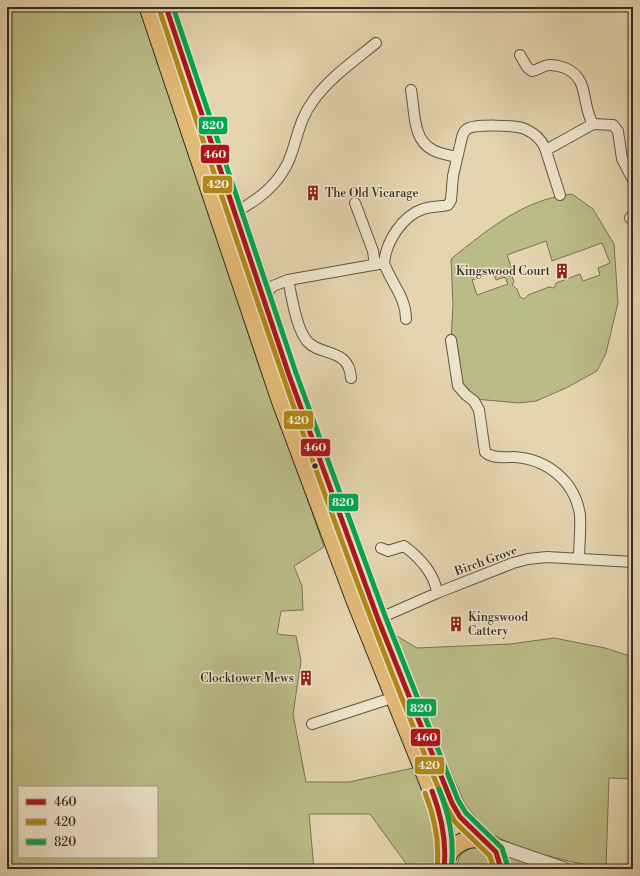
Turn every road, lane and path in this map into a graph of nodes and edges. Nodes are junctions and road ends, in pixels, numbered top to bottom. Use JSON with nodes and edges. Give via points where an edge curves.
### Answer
{"nodes":[{"id":1,"x":148,"y":7,"type":"edge"},
{"id":2,"x":166,"y":7,"type":"edge"},
{"id":3,"x":376,"y":43,"type":"dead end"},
{"id":4,"x":520,"y":55,"type":"dead end"},
{"id":5,"x":412,"y":90,"type":"dead end"},
{"id":6,"x":594,"y":124,"type":"junction"},
{"id":7,"x":546,"y":150,"type":"junction"},
{"id":8,"x":457,"y":157,"type":"junction"},
{"id":9,"x":633,"y":180,"type":"edge"},
{"id":10,"x":560,"y":196,"type":"dead end"},
{"id":11,"x":355,"y":203,"type":"dead end"},
{"id":12,"x":235,"y":212,"type":"junction"},
{"id":13,"x":379,"y":264,"type":"junction"},
{"id":14,"x":288,"y":280,"type":"junction"},
{"id":15,"x":263,"y":297,"type":"junction"},
{"id":16,"x":406,"y":319,"type":"dead end"},
{"id":17,"x":451,"y":340,"type":"dead end"},
{"id":18,"x":351,"y":378,"type":"dead end"},
{"id":19,"x":381,"y":548,"type":"dead end"},
{"id":20,"x":579,"y":559,"type":"junction"},
{"id":21,"x":633,"y":562,"type":"edge"},
{"id":22,"x":437,"y":593,"type":"junction"},
{"id":23,"x":378,"y":619,"type":"junction"},
{"id":24,"x":395,"y":697,"type":"junction"},
{"id":25,"x":312,"y":724,"type":"dead end"},
{"id":26,"x":485,"y":842,"type":"junction"},
{"id":27,"x":445,"y":864,"type":"edge"},
{"id":28,"x":501,"y":869,"type":"edge"},
{"id":29,"x":564,"y":869,"type":"edge"}],
"edges":[{"from":1,"to":24,"type":"highway","via":[[280,400],[354,598]]},
{"from":2,"to":12,"type":"highway"},
{"from":3,"to":12,"type":"street","via":[[326,85],[313,101],[302,118],[289,161],[277,181],[254,203]]},
{"from":4,"to":6,"type":"street","via":[[532,71],[553,65],[575,74],[584,87],[589,116]]},
{"from":5,"to":8,"type":"street","via":[[417,128],[422,141],[433,151]]},
{"from":6,"to":7,"type":"street"},
{"from":6,"to":9,"type":"street","via":[[616,127],[622,159]]},
{"from":7,"to":8,"type":"street","via":[[538,137],[521,127],[475,127],[463,132]]},
{"from":7,"to":10,"type":"street"},
{"from":8,"to":13,"type":"street","via":[[451,200],[448,205],[424,208],[412,215],[396,231]]},
{"from":11,"to":13,"type":"street"},
{"from":12,"to":15,"type":"highway"},
{"from":13,"to":14,"type":"street"},
{"from":13,"to":16,"type":"street","via":[[402,297]]},
{"from":14,"to":15,"type":"street","via":[[273,286]]},
{"from":14,"to":18,"type":"street","via":[[305,338],[311,345],[344,360]]},
{"from":15,"to":23,"type":"highway"},
{"from":17,"to":20,"type":"street","via":[[458,386],[474,401],[479,410],[485,452],[491,456],[527,458],[540,462],[556,471],[570,487],[580,515]]},
{"from":19,"to":22,"type":"street","via":[[388,551],[404,546],[419,557],[436,585]]},
{"from":20,"to":21,"type":"street","name":"Birch Grove"},
{"from":20,"to":22,"type":"street","name":"Birch Grove","via":[[528,559]]},
{"from":22,"to":23,"type":"street","name":"Birch Grove"},
{"from":23,"to":26,"type":"highway","via":[[452,803],[460,817]]},
{"from":24,"to":25,"type":"street"},
{"from":24,"to":27,"type":"highway","via":[[443,821]]},
{"from":26,"to":27,"type":"highway","via":[[471,839],[461,842],[452,850]]},
{"from":26,"to":28,"type":"highway","via":[[496,852]]},
{"from":26,"to":29,"type":"street"}]}
